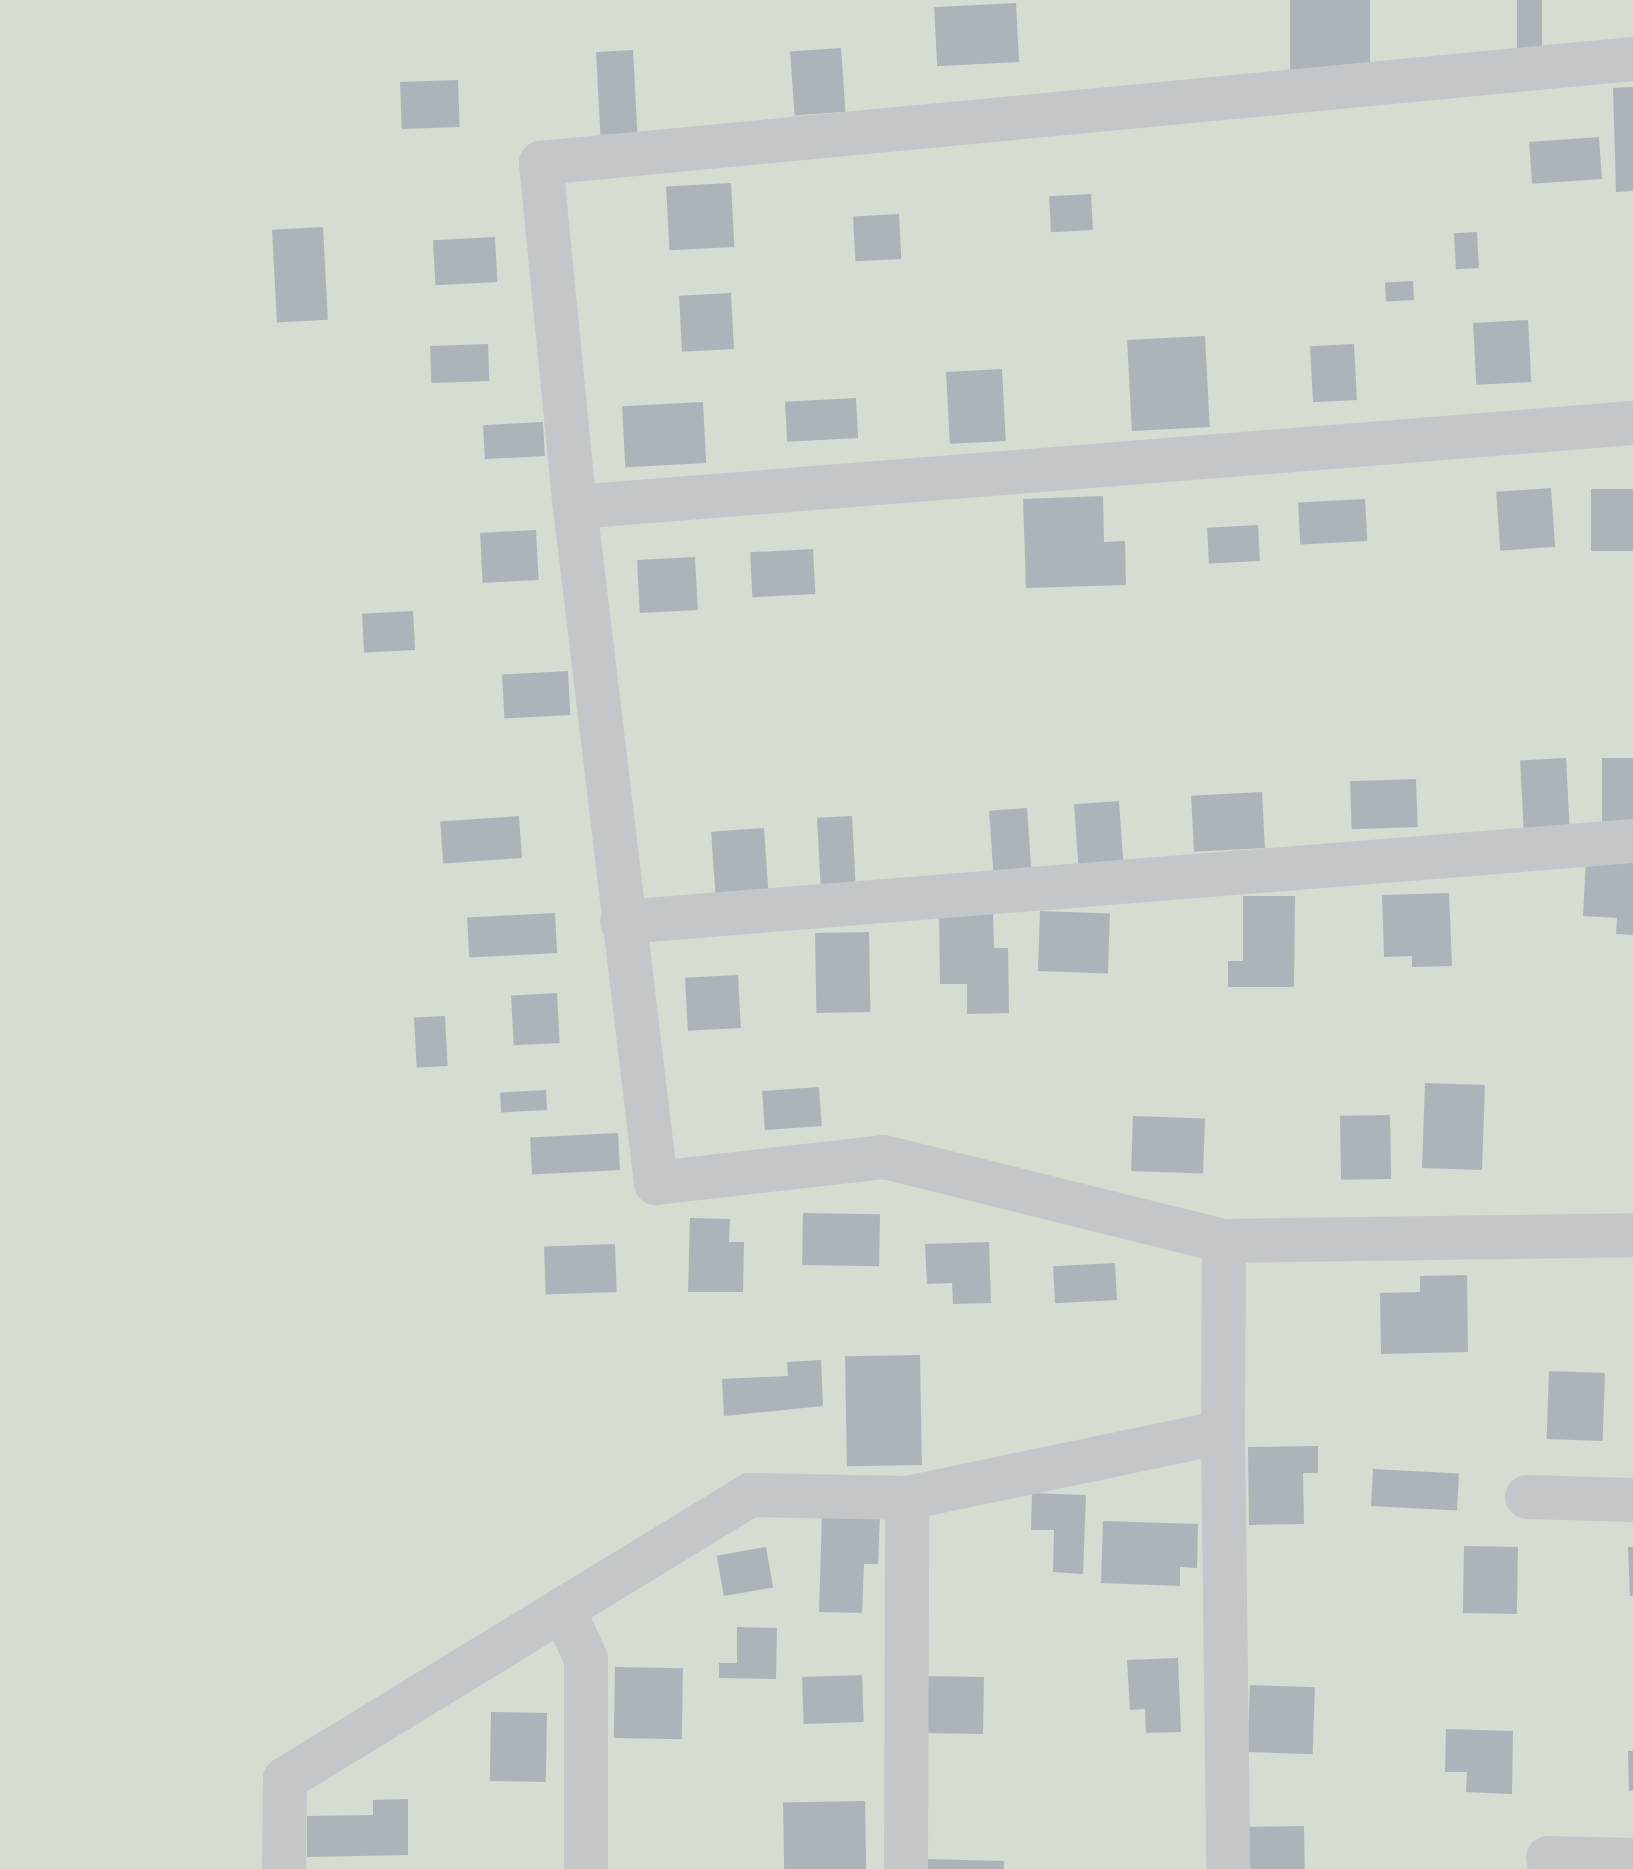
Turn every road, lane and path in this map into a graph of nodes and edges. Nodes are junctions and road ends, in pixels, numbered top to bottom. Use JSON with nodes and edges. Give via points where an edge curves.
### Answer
{"nodes":[{"id":1,"x":1633,"y":59,"type":"edge"},
{"id":2,"x":1633,"y":423,"type":"edge"},
{"id":3,"x":575,"y":507,"type":"junction"},
{"id":4,"x":1633,"y":841,"type":"edge"},
{"id":5,"x":622,"y":922,"type":"junction"},
{"id":6,"x":1633,"y":1235,"type":"edge"},
{"id":7,"x":1224,"y":1241,"type":"junction"},
{"id":8,"x":1223,"y":1432,"type":"junction"},
{"id":9,"x":1527,"y":1497,"type":"dead end"},
{"id":10,"x":907,"y":1498,"type":"junction"},
{"id":11,"x":1633,"y":1500,"type":"edge"},
{"id":12,"x":563,"y":1609,"type":"junction"},
{"id":13,"x":1548,"y":1858,"type":"dead end"},
{"id":14,"x":1633,"y":1860,"type":"edge"},
{"id":15,"x":284,"y":1869,"type":"edge"},
{"id":16,"x":586,"y":1869,"type":"edge"},
{"id":17,"x":906,"y":1869,"type":"edge"},
{"id":18,"x":1228,"y":1869,"type":"edge"}],
"edges":[{"from":1,"to":3,"type":"lane","via":[[541,163]]},
{"from":2,"to":3,"type":"lane"},
{"from":3,"to":5,"type":"lane"},
{"from":4,"to":5,"type":"lane"},
{"from":5,"to":7,"type":"lane","via":[[656,1183],[884,1157]]},
{"from":6,"to":7,"type":"lane"},
{"from":7,"to":8,"type":"lane"},
{"from":8,"to":10,"type":"lane"},
{"from":8,"to":18,"type":"lane"},
{"from":9,"to":11,"type":"lane"},
{"from":10,"to":12,"type":"lane","via":[[750,1495]]},
{"from":10,"to":17,"type":"lane"},
{"from":12,"to":15,"type":"lane","via":[[285,1779]]},
{"from":12,"to":16,"type":"lane","via":[[586,1659]]},
{"from":13,"to":14,"type":"lane"}]}
